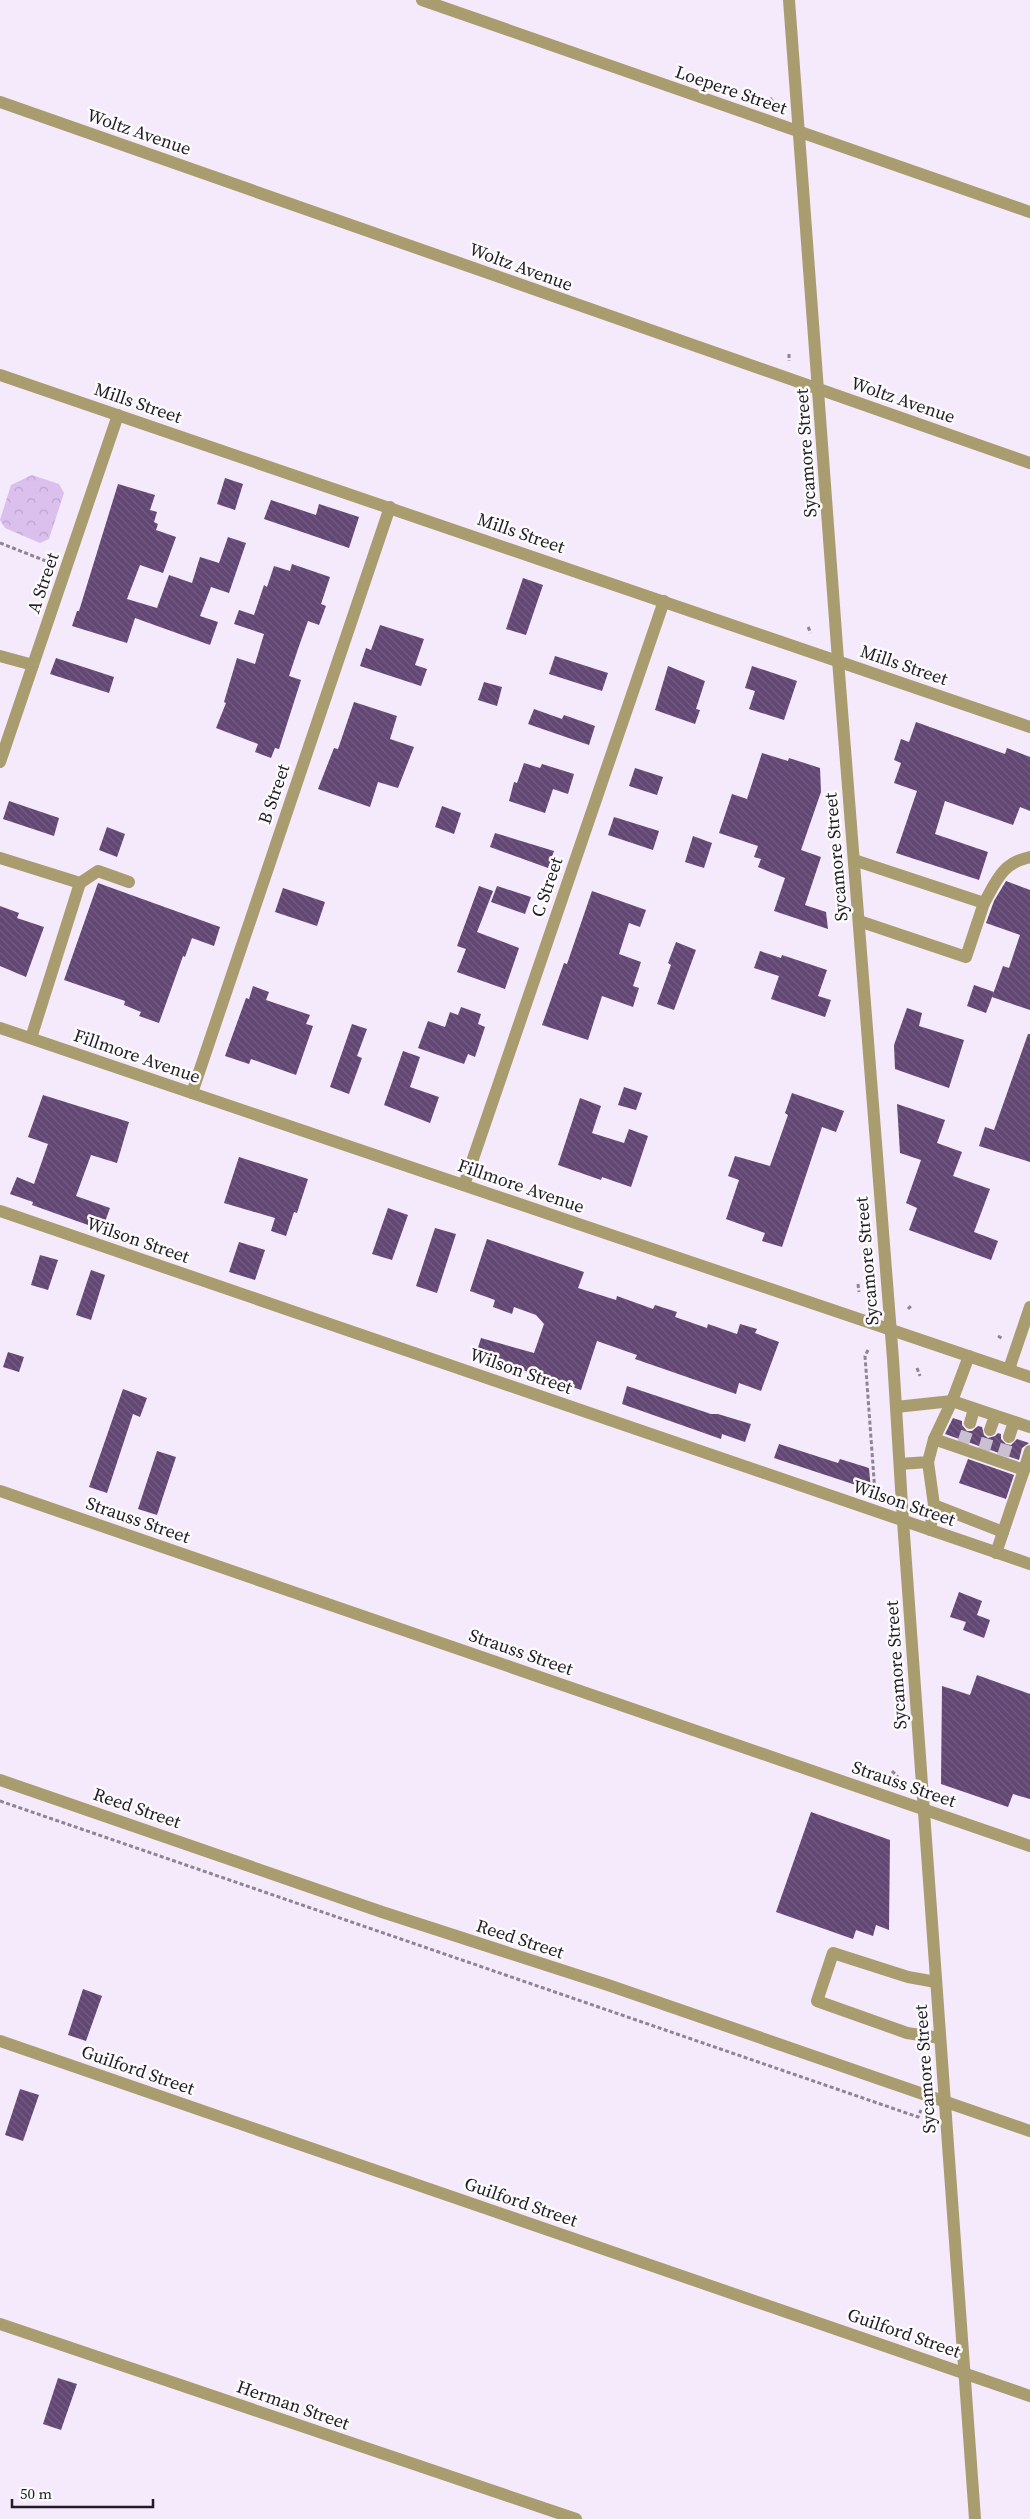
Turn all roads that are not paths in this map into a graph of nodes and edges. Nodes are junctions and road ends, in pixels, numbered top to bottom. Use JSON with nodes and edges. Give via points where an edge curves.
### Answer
{"nodes":[{"id":1,"x":422,"y":0,"type":"edge"},
{"id":2,"x":789,"y":0,"type":"edge"},
{"id":3,"x":0,"y":102,"type":"edge"},
{"id":4,"x":799,"y":131,"type":"junction"},
{"id":5,"x":1030,"y":212,"type":"edge"},
{"id":6,"x":0,"y":375,"type":"edge"},
{"id":7,"x":819,"y":389,"type":"junction"},
{"id":8,"x":118,"y":415,"type":"junction"},
{"id":9,"x":1030,"y":462,"type":"edge"},
{"id":10,"x":390,"y":507,"type":"junction"},
{"id":11,"x":664,"y":601,"type":"junction"},
{"id":12,"x":0,"y":656,"type":"edge"},
{"id":13,"x":838,"y":660,"type":"junction"},
{"id":14,"x":33,"y":665,"type":"junction"},
{"id":15,"x":1030,"y":727,"type":"edge"},
{"id":16,"x":0,"y":762,"type":"edge"},
{"id":17,"x":1030,"y":857,"type":"edge"},
{"id":18,"x":0,"y":858,"type":"edge"},
{"id":19,"x":854,"y":860,"type":"junction"},
{"id":20,"x":1015,"y":860,"type":"junction"},
{"id":21,"x":1030,"y":865,"type":"edge"},
{"id":22,"x":129,"y":882,"type":"dead end"},
{"id":23,"x":80,"y":883,"type":"junction"},
{"id":24,"x":984,"y":903,"type":"junction"},
{"id":25,"x":859,"y":921,"type":"junction"},
{"id":26,"x":0,"y":1028,"type":"edge"},
{"id":27,"x":31,"y":1038,"type":"junction"},
{"id":28,"x":192,"y":1092,"type":"junction"},
{"id":29,"x":464,"y":1185,"type":"junction"},
{"id":30,"x":0,"y":1211,"type":"edge"},
{"id":31,"x":1030,"y":1307,"type":"edge"},
{"id":32,"x":891,"y":1330,"type":"junction"},
{"id":33,"x":969,"y":1356,"type":"junction"},
{"id":34,"x":1009,"y":1370,"type":"junction"},
{"id":35,"x":1030,"y":1377,"type":"edge"},
{"id":36,"x":952,"y":1401,"type":"junction"},
{"id":37,"x":896,"y":1407,"type":"junction"},
{"id":38,"x":974,"y":1409,"type":"junction"},
{"id":39,"x":995,"y":1416,"type":"junction"},
{"id":40,"x":1014,"y":1422,"type":"junction"},
{"id":41,"x":970,"y":1423,"type":"tunnel mouth"},
{"id":42,"x":1030,"y":1427,"type":"edge"},
{"id":43,"x":990,"y":1430,"type":"tunnel mouth"},
{"id":44,"x":1009,"y":1437,"type":"tunnel mouth"},
{"id":45,"x":934,"y":1439,"type":"junction"},
{"id":46,"x":1030,"y":1451,"type":"edge"},
{"id":47,"x":928,"y":1462,"type":"junction"},
{"id":48,"x":900,"y":1464,"type":"junction"},
{"id":49,"x":1024,"y":1470,"type":"junction"},
{"id":50,"x":0,"y":1491,"type":"edge"},
{"id":51,"x":934,"y":1505,"type":"junction"},
{"id":52,"x":903,"y":1521,"type":"junction"},
{"id":53,"x":930,"y":1530,"type":"junction"},
{"id":54,"x":1003,"y":1532,"type":"junction"},
{"id":55,"x":996,"y":1553,"type":"junction"},
{"id":56,"x":1030,"y":1564,"type":"edge"},
{"id":57,"x":0,"y":1780,"type":"edge"},
{"id":58,"x":923,"y":1810,"type":"junction"},
{"id":59,"x":1030,"y":1846,"type":"edge"},
{"id":60,"x":936,"y":1982,"type":"junction"},
{"id":61,"x":940,"y":2038,"type":"junction"},
{"id":62,"x":0,"y":2041,"type":"edge"},
{"id":63,"x":945,"y":2102,"type":"junction"},
{"id":64,"x":1030,"y":2131,"type":"edge"},
{"id":65,"x":0,"y":2324,"type":"edge"},
{"id":66,"x":964,"y":2373,"type":"junction"},
{"id":67,"x":1030,"y":2396,"type":"edge"},
{"id":68,"x":576,"y":2519,"type":"edge"},
{"id":69,"x":975,"y":2519,"type":"edge"}],
"edges":[{"from":1,"to":4,"type":"street","name":"Loepere Street"},
{"from":2,"to":4,"type":"street","name":"Sycamore Street"},
{"from":3,"to":7,"type":"street","name":"Woltz Avenue"},
{"from":4,"to":5,"type":"street","name":"Loepere Street"},
{"from":4,"to":7,"type":"street","name":"Sycamore Street"},
{"from":6,"to":8,"type":"street","name":"Mills Street"},
{"from":7,"to":9,"type":"street","name":"Woltz Avenue"},
{"from":7,"to":13,"type":"street","name":"Sycamore Street"},
{"from":8,"to":10,"type":"street","name":"Mills Street"},
{"from":8,"to":14,"type":"street","name":"A Street"},
{"from":10,"to":11,"type":"street","name":"Mills Street"},
{"from":10,"to":28,"type":"street","name":"B Street"},
{"from":11,"to":13,"type":"street","name":"Mills Street"},
{"from":11,"to":29,"type":"street","name":"C Street"},
{"from":12,"to":14,"type":"street"},
{"from":13,"to":15,"type":"street","name":"Mills Street"},
{"from":13,"to":19,"type":"street","name":"Sycamore Street"},
{"from":14,"to":16,"type":"street","name":"A Street"},
{"from":17,"to":20,"type":"street"},
{"from":18,"to":23,"type":"street"},
{"from":19,"to":24,"type":"street"},
{"from":19,"to":25,"type":"street","name":"Sycamore Street"},
{"from":20,"to":21,"type":"street"},
{"from":20,"to":24,"type":"street","via":[[1000,874]]},
{"from":22,"to":23,"type":"street","via":[[98,871]]},
{"from":23,"to":27,"type":"street"},
{"from":24,"to":25,"type":"street","via":[[966,957]]},
{"from":25,"to":32,"type":"street","name":"Sycamore Street"},
{"from":26,"to":27,"type":"street","name":"Fillmore Avenue"},
{"from":27,"to":28,"type":"street","name":"Fillmore Avenue"},
{"from":28,"to":29,"type":"street","name":"Fillmore Avenue"},
{"from":29,"to":32,"type":"street","name":"Fillmore Avenue"},
{"from":30,"to":52,"type":"street","name":"Wilson Street"},
{"from":31,"to":34,"type":"street"},
{"from":32,"to":33,"type":"street","name":"Fillmore Avenue"},
{"from":32,"to":37,"type":"street","name":"Sycamore Street"},
{"from":33,"to":34,"type":"street","name":"Fillmore Avenue"},
{"from":33,"to":36,"type":"street"},
{"from":34,"to":35,"type":"street","name":"Fillmore Avenue"},
{"from":36,"to":37,"type":"street"},
{"from":36,"to":38,"type":"street"},
{"from":36,"to":45,"type":"street"},
{"from":37,"to":48,"type":"street","name":"Sycamore Street"},
{"from":38,"to":39,"type":"street"},
{"from":38,"to":41,"type":"street"},
{"from":39,"to":40,"type":"street"},
{"from":39,"to":43,"type":"street"},
{"from":40,"to":42,"type":"street"},
{"from":40,"to":44,"type":"street"},
{"from":45,"to":47,"type":"street"},
{"from":45,"to":49,"type":"street","via":[[1002,1459]]},
{"from":46,"to":49,"type":"street"},
{"from":47,"to":48,"type":"street"},
{"from":47,"to":51,"type":"street"},
{"from":48,"to":52,"type":"street","name":"Sycamore Street"},
{"from":49,"to":54,"type":"street"},
{"from":50,"to":58,"type":"street","name":"Strauss Street"},
{"from":51,"to":53,"type":"street"},
{"from":51,"to":54,"type":"street"},
{"from":52,"to":53,"type":"street","name":"Wilson Street"},
{"from":52,"to":58,"type":"street","name":"Sycamore Street"},
{"from":53,"to":55,"type":"street","name":"Wilson Street"},
{"from":54,"to":55,"type":"street"},
{"from":55,"to":56,"type":"street","name":"Wilson Street"},
{"from":57,"to":63,"type":"street","name":"Reed Street"},
{"from":58,"to":59,"type":"street","name":"Strauss Street"},
{"from":58,"to":60,"type":"street","name":"Sycamore Street"},
{"from":60,"to":61,"type":"street","name":"Sycamore Street"},
{"from":60,"to":61,"type":"street","via":[[908,1977],[832,1953],[817,2001],[907,2033]]},
{"from":61,"to":63,"type":"street","name":"Sycamore Street"},
{"from":62,"to":66,"type":"street","name":"Guilford Street"},
{"from":63,"to":64,"type":"street","name":"Reed Street"},
{"from":63,"to":66,"type":"street","name":"Sycamore Street"},
{"from":65,"to":68,"type":"street","name":"Herman Street"},
{"from":66,"to":67,"type":"street","name":"Guilford Street"},
{"from":66,"to":69,"type":"street","name":"Sycamore Street"}]}
